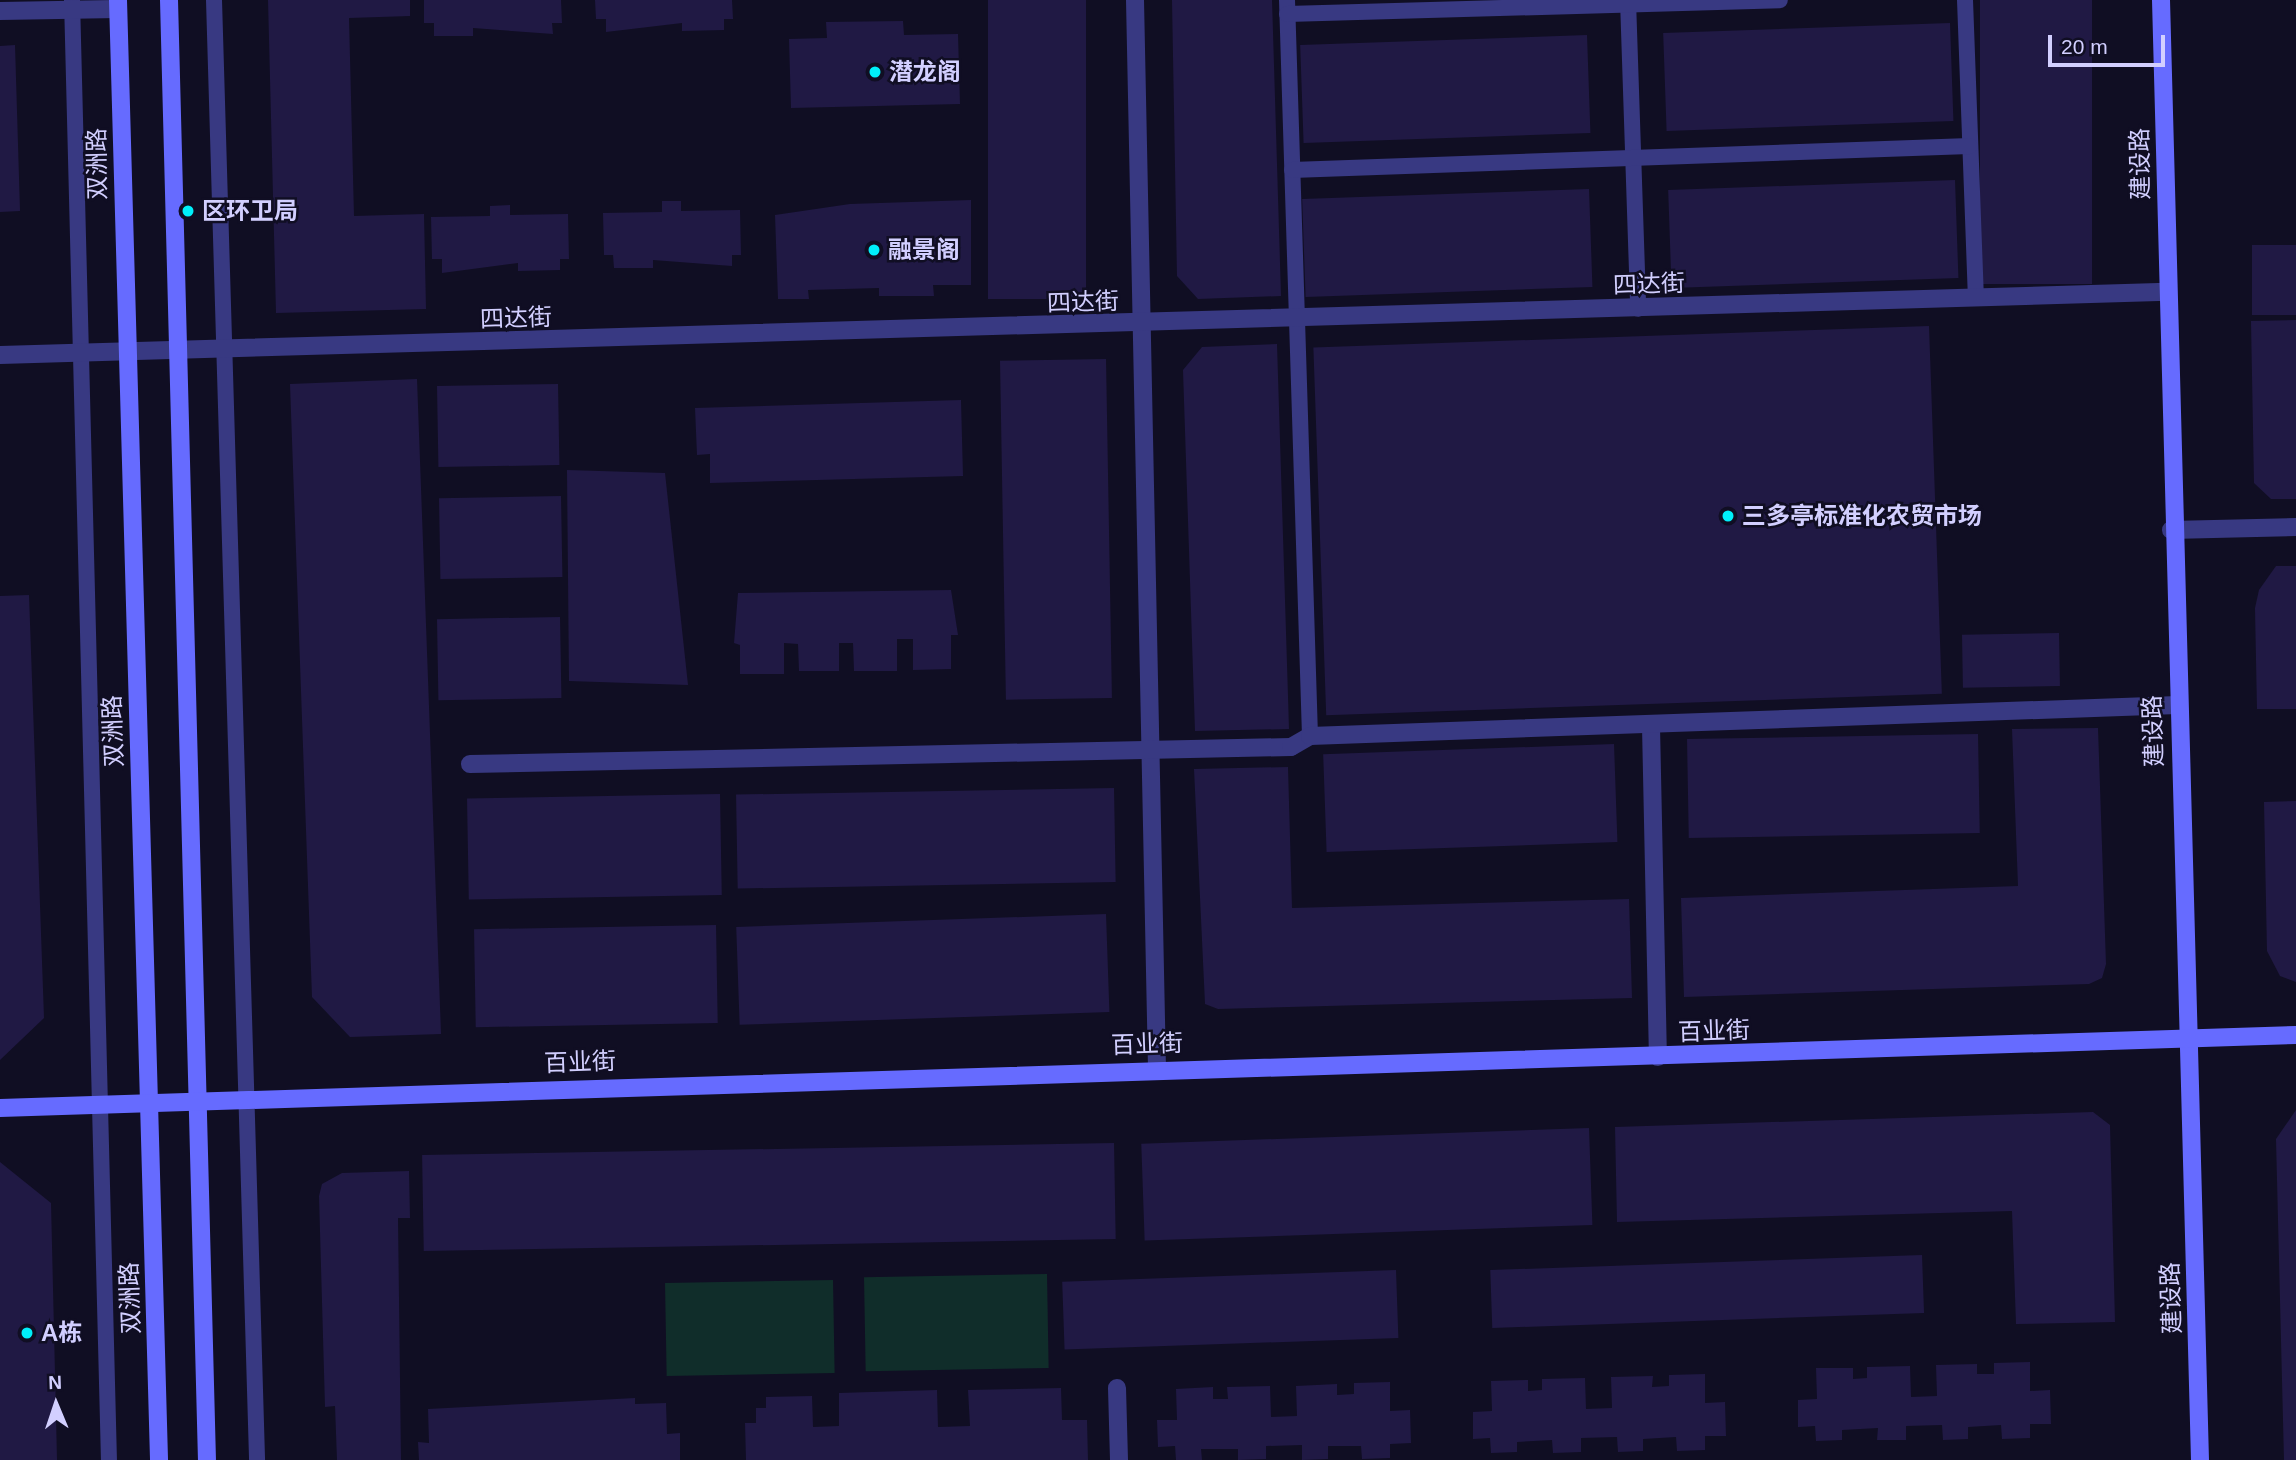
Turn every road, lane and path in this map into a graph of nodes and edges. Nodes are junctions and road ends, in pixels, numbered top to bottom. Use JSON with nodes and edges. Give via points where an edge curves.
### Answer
{"nodes":[{"id":1,"x":169,"y":0,"type":"edge"},
{"id":2,"x":214,"y":0,"type":"edge"},
{"id":3,"x":1135,"y":0,"type":"edge"},
{"id":4,"x":1780,"y":0,"type":"edge"},
{"id":5,"x":1965,"y":0,"type":"edge"},
{"id":6,"x":2161,"y":0,"type":"edge"},
{"id":7,"x":1628,"y":2,"type":"edge"},
{"id":8,"x":118,"y":4,"type":"edge"},
{"id":9,"x":72,"y":5,"type":"edge"},
{"id":10,"x":1287,"y":7,"type":"edge"},
{"id":11,"x":0,"y":11,"type":"edge"},
{"id":12,"x":1970,"y":146,"type":"junction"},
{"id":13,"x":1633,"y":158,"type":"junction"},
{"id":14,"x":1292,"y":170,"type":"junction"},
{"id":15,"x":2167,"y":292,"type":"junction"},
{"id":16,"x":1976,"y":298,"type":"junction"},
{"id":17,"x":1638,"y":309,"type":"junction"},
{"id":18,"x":1296,"y":320,"type":"junction"},
{"id":19,"x":1143,"y":325,"type":"junction"},
{"id":20,"x":224,"y":350,"type":"junction"},
{"id":21,"x":179,"y":351,"type":"junction"},
{"id":22,"x":80,"y":352,"type":"junction"},
{"id":23,"x":126,"y":352,"type":"junction"},
{"id":24,"x":0,"y":355,"type":"edge"},
{"id":25,"x":2296,"y":527,"type":"edge"},
{"id":26,"x":2171,"y":530,"type":"junction"},
{"id":27,"x":2177,"y":705,"type":"junction"},
{"id":28,"x":1651,"y":726,"type":"junction"},
{"id":29,"x":1310,"y":736,"type":"junction"},
{"id":30,"x":1151,"y":750,"type":"junction"},
{"id":31,"x":470,"y":764,"type":"dead end"},
{"id":32,"x":2296,"y":1035,"type":"edge"},
{"id":33,"x":2187,"y":1038,"type":"junction"},
{"id":34,"x":1658,"y":1057,"type":"junction"},
{"id":35,"x":1157,"y":1068,"type":"junction"},
{"id":36,"x":246,"y":1097,"type":"junction"},
{"id":37,"x":196,"y":1099,"type":"junction"},
{"id":38,"x":149,"y":1101,"type":"junction"},
{"id":39,"x":97,"y":1103,"type":"junction"},
{"id":40,"x":0,"y":1108,"type":"edge"},
{"id":41,"x":1116,"y":1388,"type":"dead end"},
{"id":42,"x":108,"y":1460,"type":"edge"},
{"id":43,"x":159,"y":1460,"type":"edge"},
{"id":44,"x":207,"y":1460,"type":"edge"},
{"id":45,"x":257,"y":1460,"type":"edge"},
{"id":46,"x":1119,"y":1460,"type":"edge"},
{"id":47,"x":2200,"y":1460,"type":"edge"}],
"edges":[{"from":1,"to":21,"type":"street"},
{"from":2,"to":20,"type":"lane"},
{"from":3,"to":19,"type":"street"},
{"from":4,"to":7,"type":"lane"},
{"from":5,"to":12,"type":"lane"},
{"from":6,"to":15,"type":"street","name":"建设路"},
{"from":7,"to":10,"type":"lane"},
{"from":7,"to":13,"type":"lane"},
{"from":8,"to":9,"type":"street"},
{"from":8,"to":23,"type":"street","name":"双洲路"},
{"from":9,"to":11,"type":"street"},
{"from":9,"to":22,"type":"lane"},
{"from":10,"to":14,"type":"lane"},
{"from":12,"to":13,"type":"lane"},
{"from":12,"to":16,"type":"lane"},
{"from":13,"to":14,"type":"lane"},
{"from":13,"to":17,"type":"lane"},
{"from":14,"to":18,"type":"lane"},
{"from":15,"to":16,"type":"street","name":"四达街"},
{"from":15,"to":26,"type":"street","name":"建设路"},
{"from":16,"to":17,"type":"street","name":"四达街"},
{"from":17,"to":18,"type":"street","name":"四达街"},
{"from":18,"to":19,"type":"street","name":"四达街"},
{"from":18,"to":29,"type":"lane"},
{"from":19,"to":20,"type":"street","name":"四达街"},
{"from":19,"to":30,"type":"street"},
{"from":20,"to":21,"type":"street","name":"四达街"},
{"from":20,"to":36,"type":"lane"},
{"from":21,"to":23,"type":"street","name":"四达街"},
{"from":21,"to":37,"type":"street"},
{"from":22,"to":23,"type":"street","name":"四达街"},
{"from":22,"to":24,"type":"street","name":"四达街"},
{"from":22,"to":39,"type":"lane"},
{"from":23,"to":38,"type":"street","name":"双洲路"},
{"from":25,"to":26,"type":"street"},
{"from":26,"to":27,"type":"street","name":"建设路"},
{"from":27,"to":28,"type":"street"},
{"from":27,"to":33,"type":"street","name":"建设路"},
{"from":28,"to":29,"type":"street"},
{"from":28,"to":34,"type":"street"},
{"from":29,"to":30,"type":"street","via":[[1291,747]]},
{"from":30,"to":31,"type":"street"},
{"from":30,"to":35,"type":"street"},
{"from":32,"to":33,"type":"street","name":"百业街"},
{"from":33,"to":34,"type":"street","name":"百业街"},
{"from":33,"to":47,"type":"street","name":"建设路"},
{"from":34,"to":35,"type":"street","name":"百业街"},
{"from":35,"to":36,"type":"street","name":"百业街"},
{"from":36,"to":37,"type":"street","name":"百业街"},
{"from":36,"to":45,"type":"lane"},
{"from":37,"to":38,"type":"street","name":"百业街"},
{"from":37,"to":44,"type":"street"},
{"from":38,"to":39,"type":"street","name":"百业街"},
{"from":38,"to":43,"type":"street","name":"双洲路"},
{"from":39,"to":40,"type":"street","name":"百业街"},
{"from":39,"to":42,"type":"lane"},
{"from":41,"to":46,"type":"street"}]}
